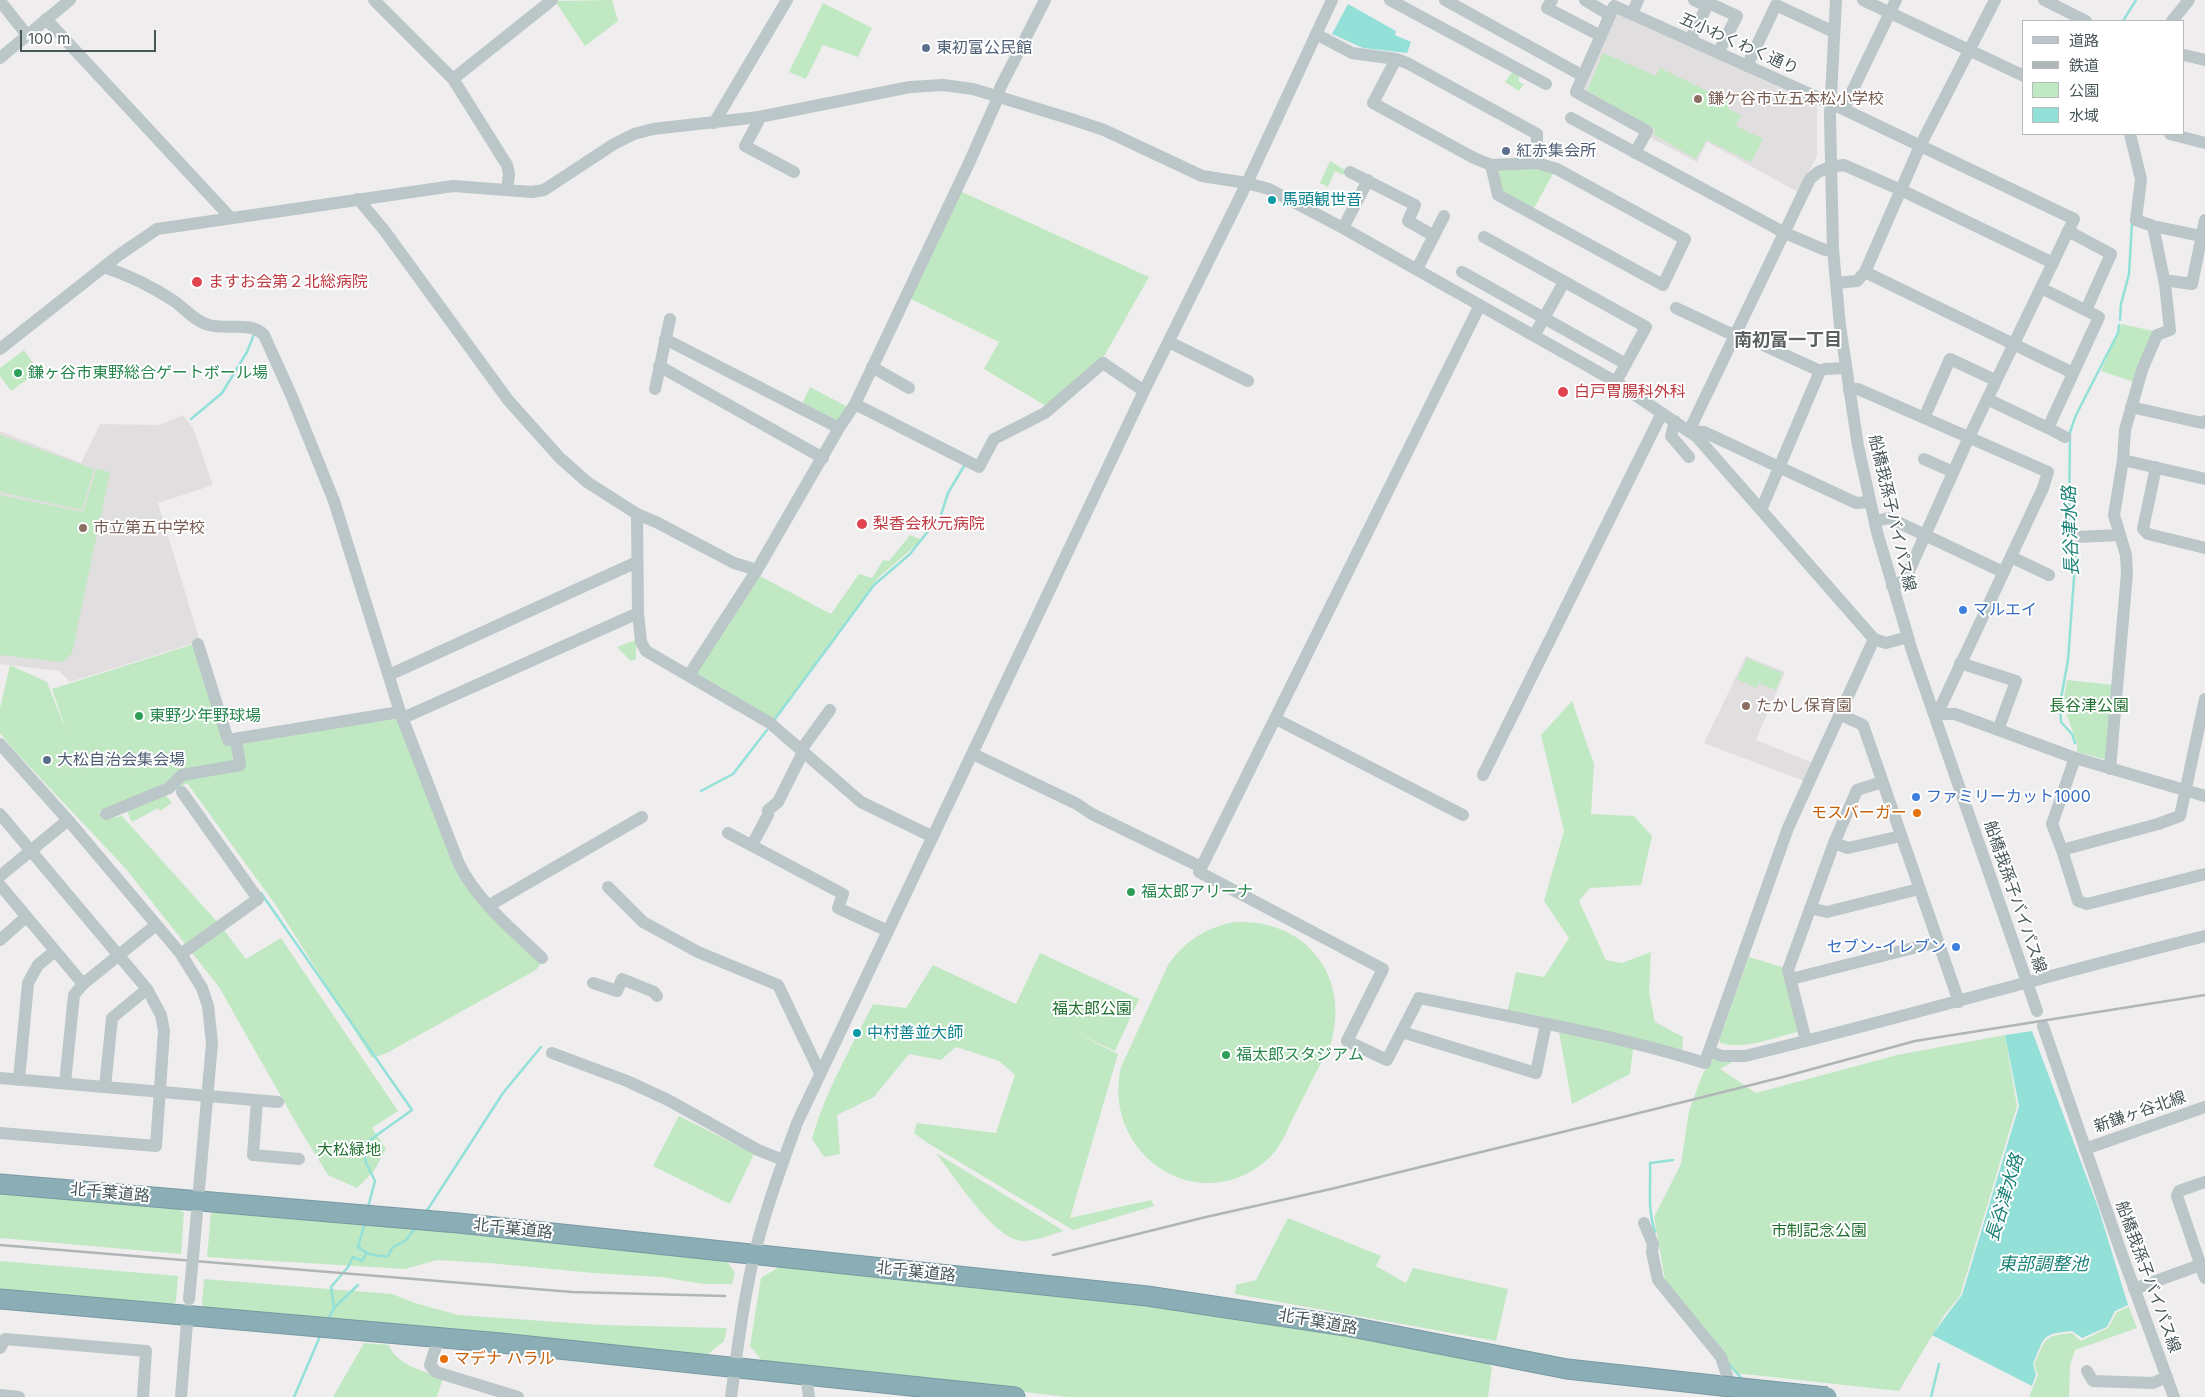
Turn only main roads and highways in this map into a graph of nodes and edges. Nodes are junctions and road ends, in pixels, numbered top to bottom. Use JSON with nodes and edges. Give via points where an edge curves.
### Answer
{"nodes":[{"id":1,"x":0,"y":1184,"type":"edge"},
{"id":2,"x":0,"y":1299,"type":"edge"},
{"id":3,"x":1728,"y":1391,"type":"edge"},
{"id":4,"x":1015,"y":1397,"type":"edge"},
{"id":5,"x":1827,"y":1397,"type":"edge"}],
"edges":[{"from":1,"to":3,"type":"highway","name":"北千葉道路","via":[[198,1207],[310,1210],[458,1223],[1210,1304],[1346,1326],[1534,1364]]},
{"from":2,"to":4,"type":"highway","via":[[188,1307],[246,1319],[439,1336]]},
{"from":3,"to":5,"type":"highway","name":"北千葉道路","bridge":true}]}
